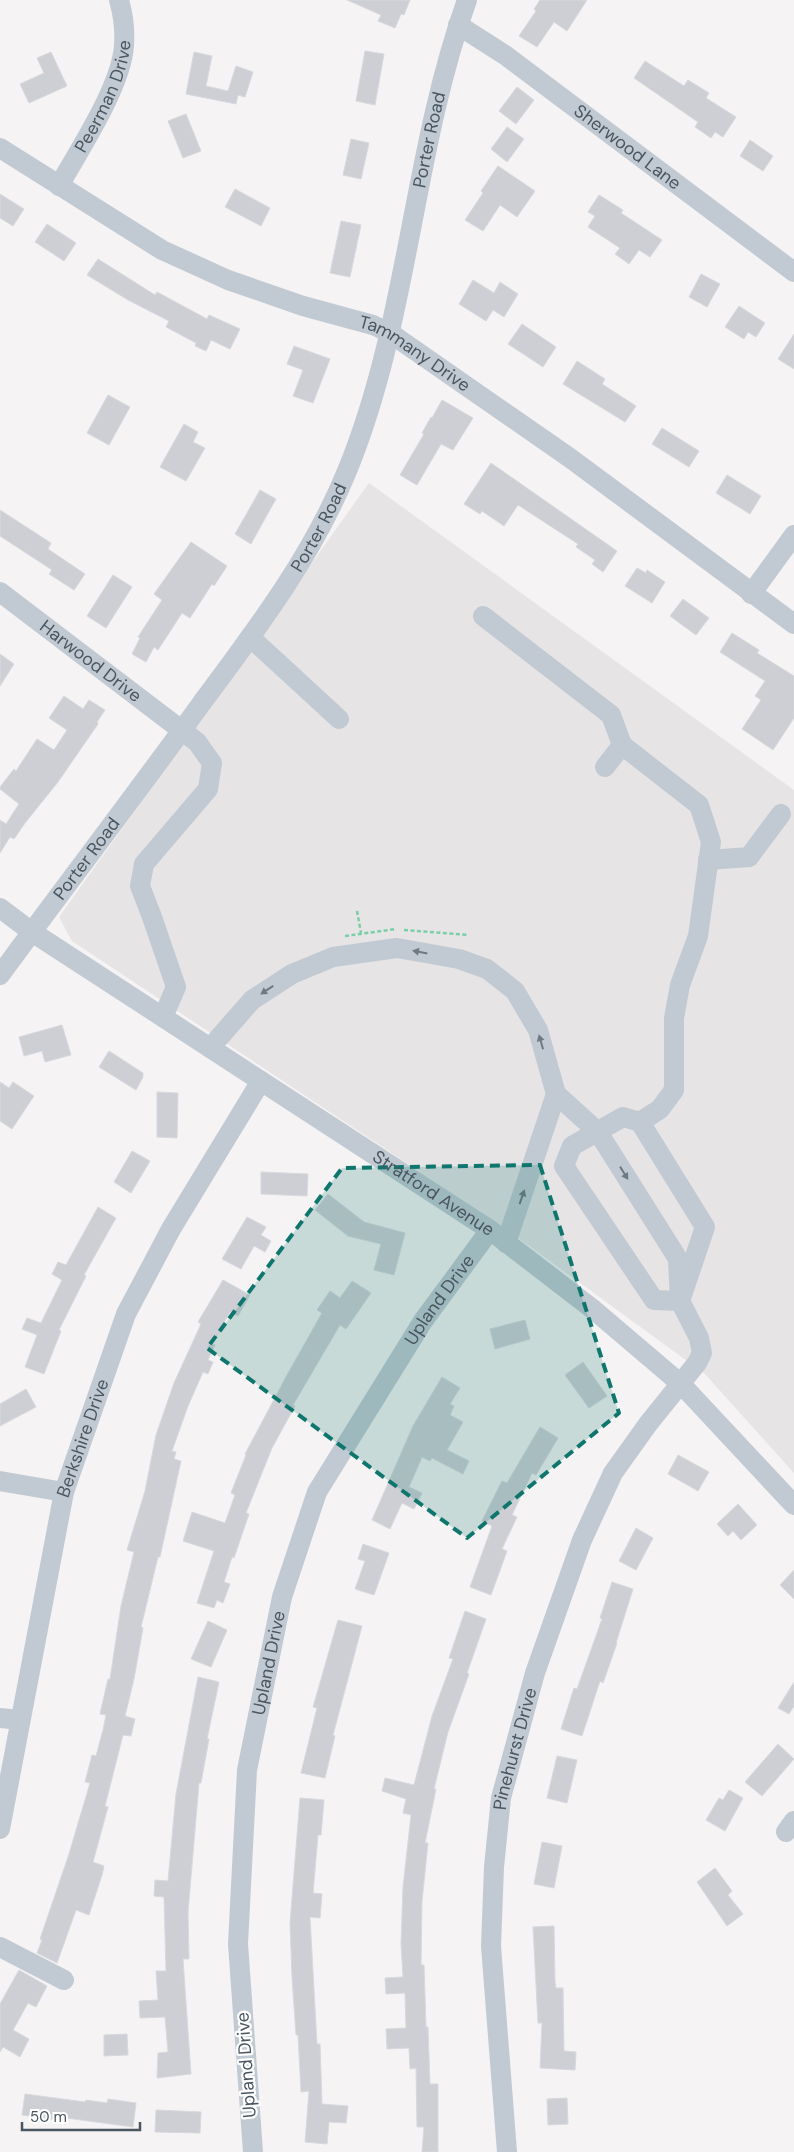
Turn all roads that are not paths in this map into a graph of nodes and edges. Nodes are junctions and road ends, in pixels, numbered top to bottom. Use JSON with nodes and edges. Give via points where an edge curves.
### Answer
{"nodes":[{"id":1,"x":119,"y":0,"type":"edge"},
{"id":2,"x":467,"y":0,"type":"edge"},
{"id":3,"x":458,"y":25,"type":"junction"},
{"id":4,"x":0,"y":148,"type":"edge"},
{"id":5,"x":59,"y":186,"type":"junction"},
{"id":6,"x":794,"y":272,"type":"edge"},
{"id":7,"x":390,"y":333,"type":"junction"},
{"id":8,"x":794,"y":535,"type":"edge"},
{"id":9,"x":0,"y":592,"type":"edge"},
{"id":10,"x":752,"y":594,"type":"junction"},
{"id":11,"x":483,"y":616,"type":"dead end"},
{"id":12,"x":794,"y":624,"type":"edge"},
{"id":13,"x":250,"y":637,"type":"junction"},
{"id":14,"x":339,"y":719,"type":"dead end"},
{"id":15,"x":182,"y":730,"type":"junction"},
{"id":16,"x":622,"y":745,"type":"junction"},
{"id":17,"x":605,"y":767,"type":"dead end"},
{"id":18,"x":782,"y":814,"type":"dead end"},
{"id":19,"x":708,"y":860,"type":"junction"},
{"id":20,"x":0,"y":908,"type":"edge"},
{"id":21,"x":32,"y":932,"type":"junction"},
{"id":22,"x":0,"y":975,"type":"edge"},
{"id":23,"x":163,"y":1017,"type":"junction"},
{"id":24,"x":210,"y":1048,"type":"junction"},
{"id":25,"x":261,"y":1081,"type":"junction"},
{"id":26,"x":556,"y":1094,"type":"junction"},
{"id":27,"x":640,"y":1122,"type":"junction"},
{"id":28,"x":598,"y":1132,"type":"junction"},
{"id":29,"x":490,"y":1230,"type":"junction"},
{"id":30,"x":506,"y":1243,"type":"junction"},
{"id":31,"x":680,"y":1301,"type":"junction"},
{"id":32,"x":681,"y":1384,"type":"junction"},
{"id":33,"x":0,"y":1481,"type":"edge"},
{"id":34,"x":64,"y":1492,"type":"junction"},
{"id":35,"x":794,"y":1505,"type":"edge"},
{"id":36,"x":0,"y":1718,"type":"edge"},
{"id":37,"x":20,"y":1720,"type":"junction"},
{"id":38,"x":0,"y":1829,"type":"edge"},
{"id":39,"x":0,"y":1947,"type":"edge"},
{"id":40,"x":64,"y":1980,"type":"dead end"},
{"id":41,"x":253,"y":2152,"type":"edge"},
{"id":42,"x":507,"y":2152,"type":"edge"}],
"edges":[{"from":1,"to":5,"type":"street","name":"Peerman Drive","via":[[124,47],[113,88]]},
{"from":2,"to":3,"type":"street","name":"Porter Road"},
{"from":3,"to":6,"type":"street","name":"Sherwood Lane","via":[[505,55]]},
{"from":3,"to":7,"type":"street","name":"Porter Road","via":[[414,207]]},
{"from":4,"to":5,"type":"street","name":"Tammany Drive"},
{"from":5,"to":7,"type":"street","name":"Tammany Drive","via":[[162,250],[228,280]]},
{"from":7,"to":10,"type":"street","name":"Tammany Drive","via":[[570,458]]},
{"from":7,"to":13,"type":"street","name":"Porter Road","via":[[372,405],[347,472],[300,565]]},
{"from":8,"to":10,"type":"street"},
{"from":9,"to":15,"type":"street","name":"Harwood Drive"},
{"from":10,"to":12,"type":"street","name":"Tammany Drive"},
{"from":11,"to":16,"type":"street","via":[[611,716]]},
{"from":13,"to":14,"type":"street"},
{"from":13,"to":15,"type":"street","name":"Porter Road"},
{"from":15,"to":21,"type":"street","name":"Porter Road"},
{"from":15,"to":23,"type":"street","name":"Harwood Drive","via":[[196,742],[212,764],[208,788],[144,864],[140,886],[176,987]]},
{"from":16,"to":17,"type":"street"},
{"from":16,"to":19,"type":"street","via":[[699,805],[711,842]]},
{"from":18,"to":19,"type":"street","via":[[748,857]]},
{"from":19,"to":27,"type":"street","via":[[698,936],[680,985],[674,1018],[674,1090],[660,1109]]},
{"from":20,"to":21,"type":"street","name":"Stratford Avenue"},
{"from":21,"to":22,"type":"street","name":"Porter Road"},
{"from":21,"to":23,"type":"street","name":"Stratford Avenue"},
{"from":23,"to":24,"type":"street","name":"Stratford Avenue"},
{"from":24,"to":25,"type":"street","name":"Stratford Avenue"},
{"from":26,"to":24,"type":"street","one_way":true,"via":[[538,1030],[515,991],[487,968],[459,959],[397,948],[333,957],[292,974],[252,1000]]},
{"from":25,"to":29,"type":"street","name":"Stratford Avenue"},
{"from":25,"to":34,"type":"street","name":"Berkshire Drive","via":[[171,1229],[126,1314]]},
{"from":26,"to":28,"type":"street"},
{"from":30,"to":26,"type":"street","one_way":true},
{"from":27,"to":28,"type":"street","via":[[623,1117]]},
{"from":27,"to":31,"type":"street","via":[[705,1227]]},
{"from":28,"to":31,"type":"street","one_way":true,"via":[[678,1259]]},
{"from":28,"to":31,"type":"street","via":[[572,1146],[564,1166],[654,1300]]},
{"from":29,"to":30,"type":"street","name":"Stratford Avenue"},
{"from":29,"to":41,"type":"street","name":"Upland Drive","via":[[423,1321],[317,1492],[282,1597],[248,1770],[239,1924],[238,1954]]},
{"from":30,"to":32,"type":"street","name":"Stratford Avenue","via":[[594,1310]]},
{"from":31,"to":32,"type":"street","name":"Pinehurst Drive","via":[[699,1338],[702,1353]]},
{"from":32,"to":35,"type":"street","name":"Stratford Avenue"},
{"from":32,"to":42,"type":"street","name":"Pinehurst Drive","via":[[613,1474],[582,1540],[535,1673],[501,1798],[494,1867],[492,1946]]},
{"from":33,"to":34,"type":"street"},
{"from":34,"to":37,"type":"street","name":"Berkshire Drive"},
{"from":36,"to":37,"type":"street"},
{"from":37,"to":38,"type":"street","name":"Berkshire Drive"},
{"from":39,"to":40,"type":"street"}]}
